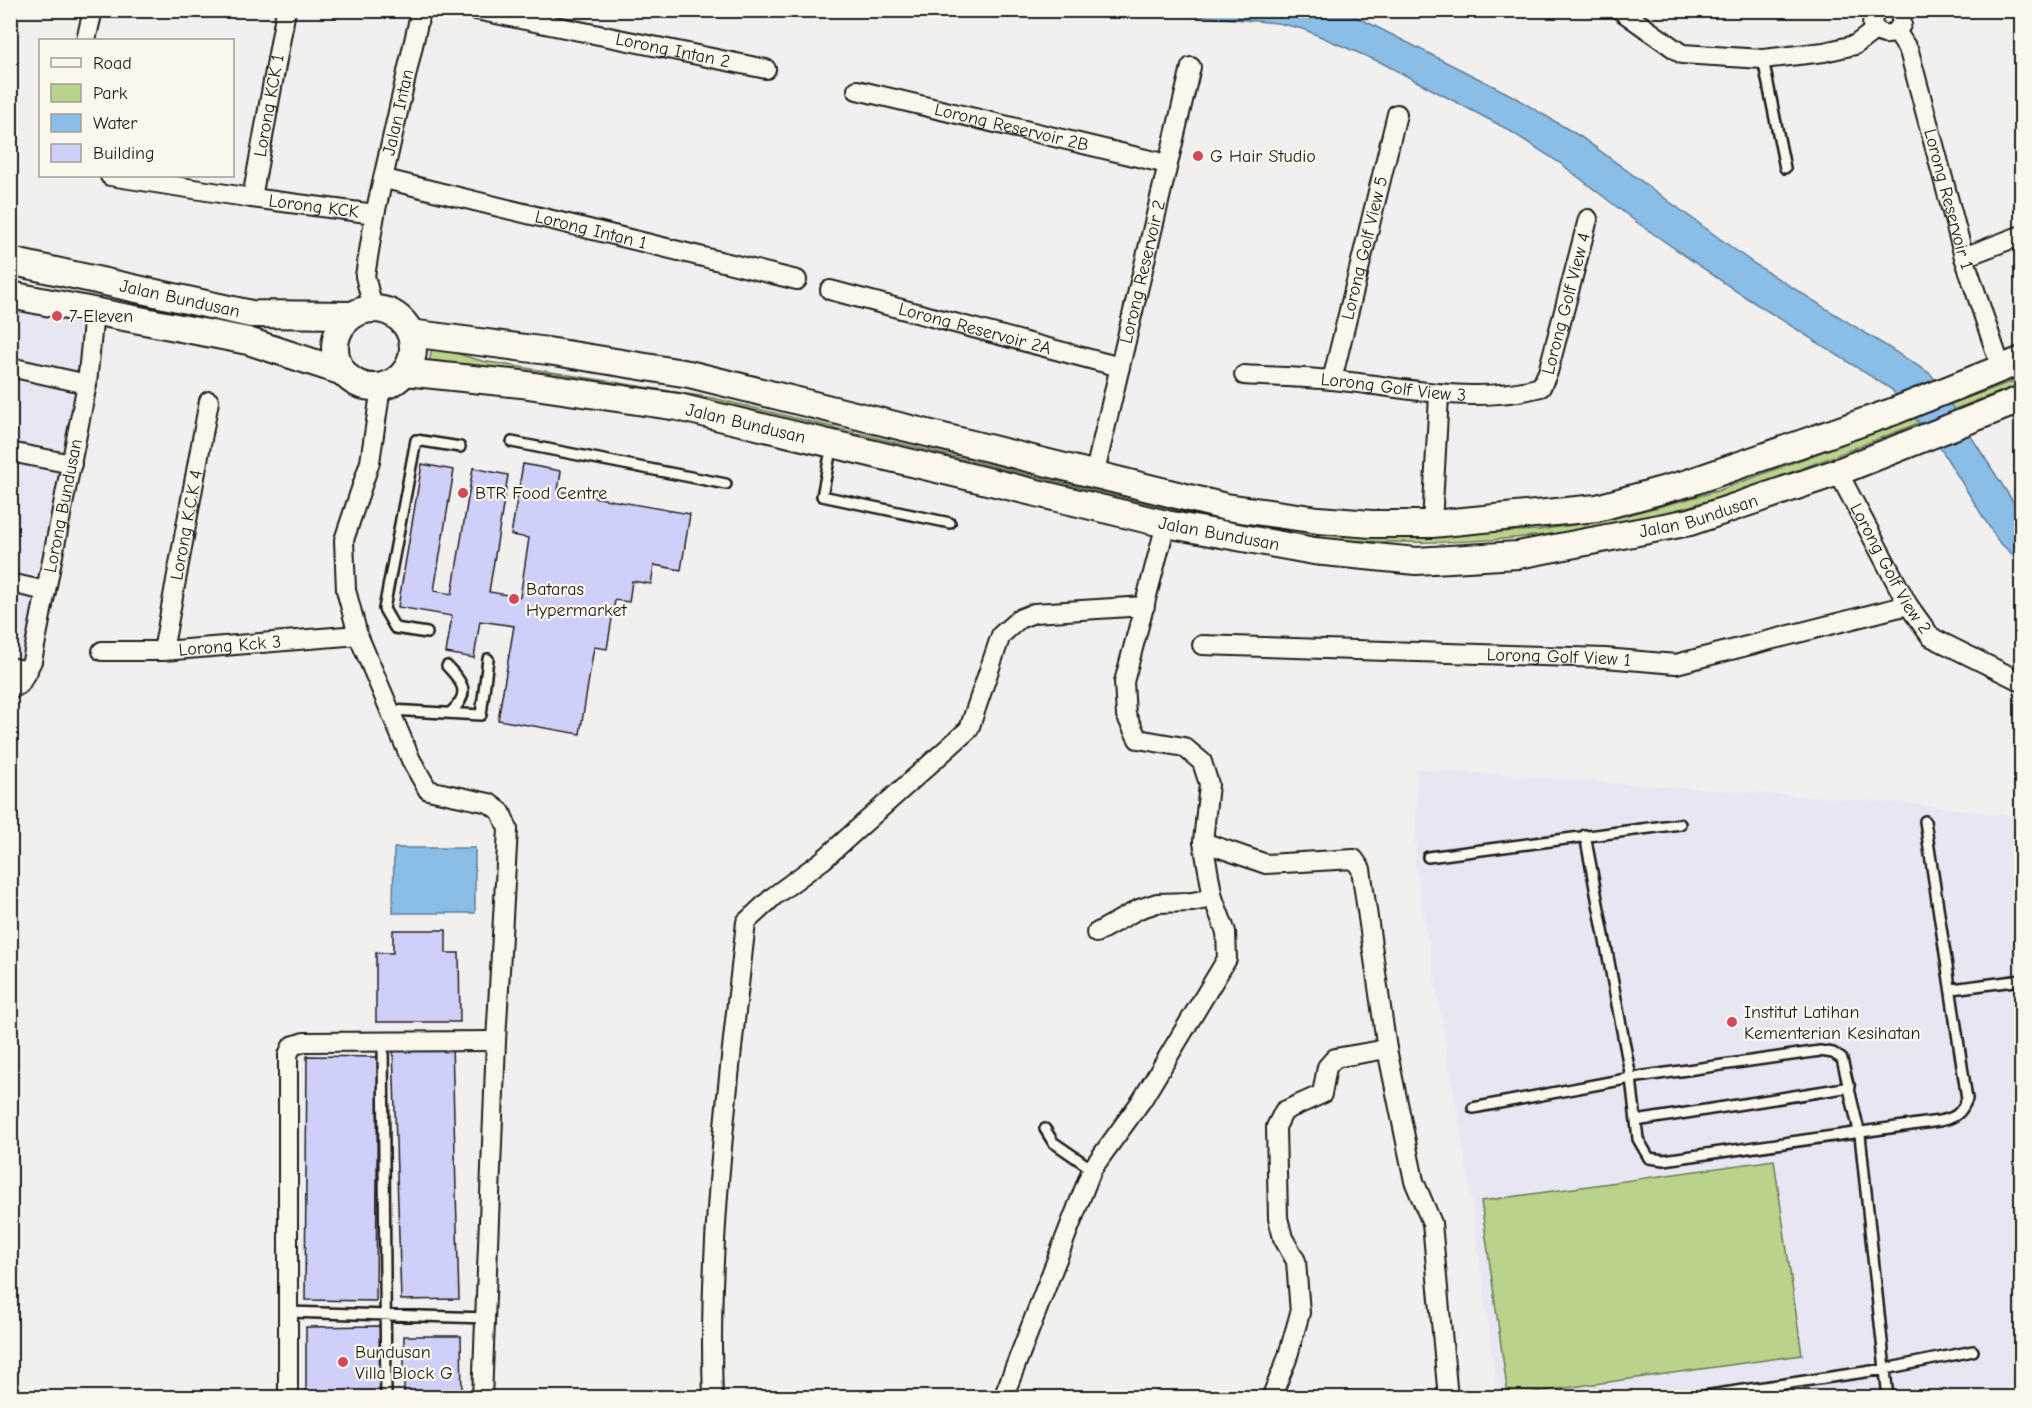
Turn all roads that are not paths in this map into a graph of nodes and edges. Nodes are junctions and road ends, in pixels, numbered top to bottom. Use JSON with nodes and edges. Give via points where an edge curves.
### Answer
{"nodes":[{"id":1,"x":93,"y":10,"type":"edge"},
{"id":2,"x":286,"y":10,"type":"edge"},
{"id":3,"x":421,"y":10,"type":"edge"},
{"id":4,"x":476,"y":10,"type":"edge"},
{"id":5,"x":1620,"y":10,"type":"edge"},
{"id":6,"x":1899,"y":10,"type":"edge"},
{"id":7,"x":1874,"y":15,"type":"edge"},
{"id":8,"x":1896,"y":31,"type":"junction"},
{"id":9,"x":86,"y":39,"type":"edge"},
{"id":10,"x":1763,"y":59,"type":"junction"},
{"id":11,"x":1191,"y":67,"type":"dead end"},
{"id":12,"x":766,"y":69,"type":"dead end"},
{"id":13,"x":857,"y":90,"type":"dead end"},
{"id":14,"x":1397,"y":114,"type":"dead end"},
{"id":15,"x":1167,"y":164,"type":"junction"},
{"id":16,"x":1785,"y":168,"type":"dead end"},
{"id":17,"x":116,"y":177,"type":"edge"},
{"id":18,"x":385,"y":179,"type":"junction"},
{"id":19,"x":252,"y":198,"type":"junction"},
{"id":20,"x":375,"y":214,"type":"junction"},
{"id":21,"x":1588,"y":219,"type":"dead end"},
{"id":22,"x":2022,"y":235,"type":"edge"},
{"id":23,"x":1964,"y":257,"type":"junction"},
{"id":24,"x":10,"y":261,"type":"edge"},
{"id":25,"x":797,"y":280,"type":"dead end"},
{"id":26,"x":830,"y":290,"type":"dead end"},
{"id":27,"x":10,"y":295,"type":"edge"},
{"id":28,"x":94,"y":312,"type":"junction"},
{"id":29,"x":363,"y":312,"type":"junction"},
{"id":30,"x":410,"y":333,"type":"junction"},
{"id":31,"x":2011,"y":364,"type":"edge"},
{"id":32,"x":1120,"y":367,"type":"junction"},
{"id":33,"x":10,"y":368,"type":"edge"},
{"id":34,"x":343,"y":372,"type":"junction"},
{"id":35,"x":405,"y":372,"type":"junction"},
{"id":36,"x":1244,"y":375,"type":"dead end"},
{"id":37,"x":1332,"y":380,"type":"junction"},
{"id":38,"x":87,"y":384,"type":"junction"},
{"id":39,"x":381,"y":387,"type":"junction"},
{"id":40,"x":1541,"y":387,"type":"joint"},
{"id":41,"x":1439,"y":395,"type":"junction"},
{"id":42,"x":2022,"y":399,"type":"edge"},
{"id":43,"x":209,"y":401,"type":"dead end"},
{"id":44,"x":2022,"y":429,"type":"edge"},
{"id":45,"x":2022,"y":441,"type":"edge"},
{"id":46,"x":512,"y":442,"type":"dead end"},
{"id":47,"x":833,"y":443,"type":"junction"},
{"id":48,"x":460,"y":447,"type":"dead end"},
{"id":49,"x":10,"y":452,"type":"edge"},
{"id":50,"x":72,"y":464,"type":"junction"},
{"id":51,"x":1838,"y":472,"type":"junction"},
{"id":52,"x":1094,"y":476,"type":"junction"},
{"id":53,"x":726,"y":484,"type":"dead end"},
{"id":54,"x":950,"y":523,"type":"dead end"},
{"id":55,"x":1166,"y":524,"type":"junction"},
{"id":56,"x":1432,"y":524,"type":"junction"},
{"id":57,"x":10,"y":583,"type":"edge"},
{"id":58,"x":46,"y":591,"type":"junction"},
{"id":59,"x":1908,"y":605,"type":"junction"},
{"id":60,"x":1145,"y":606,"type":"junction"},
{"id":61,"x":427,"y":633,"type":"dead end"},
{"id":62,"x":358,"y":634,"type":"junction"},
{"id":63,"x":1202,"y":645,"type":"dead end"},
{"id":64,"x":102,"y":651,"type":"dead end"},
{"id":65,"x":163,"y":651,"type":"junction"},
{"id":66,"x":488,"y":659,"type":"dead end"},
{"id":67,"x":447,"y":666,"type":"dead end"},
{"id":68,"x":19,"y":669,"type":"edge"},
{"id":69,"x":2022,"y":682,"type":"edge"},
{"id":70,"x":10,"y":690,"type":"edge"},
{"id":71,"x":390,"y":710,"type":"junction"},
{"id":72,"x":450,"y":713,"type":"junction"},
{"id":73,"x":1924,"y":821,"type":"dead end"},
{"id":74,"x":1680,"y":824,"type":"dead end"},
{"id":75,"x":1585,"y":835,"type":"junction"},
{"id":76,"x":1203,"y":842,"type":"junction"},
{"id":77,"x":1428,"y":857,"type":"dead end"},
{"id":78,"x":1213,"y":898,"type":"junction"},
{"id":79,"x":1096,"y":933,"type":"dead end"},
{"id":80,"x":2022,"y":980,"type":"edge"},
{"id":81,"x":1952,"y":989,"type":"junction"},
{"id":82,"x":384,"y":1041,"type":"junction"},
{"id":83,"x":496,"y":1041,"type":"junction"},
{"id":84,"x":1387,"y":1049,"type":"junction"},
{"id":85,"x":1631,"y":1078,"type":"junction"},
{"id":86,"x":1850,"y":1087,"type":"junction"},
{"id":87,"x":1473,"y":1108,"type":"dead end"},
{"id":88,"x":1636,"y":1121,"type":"junction"},
{"id":89,"x":1046,"y":1129,"type":"dead end"},
{"id":90,"x":1860,"y":1135,"type":"junction"},
{"id":91,"x":1092,"y":1168,"type":"junction"},
{"id":92,"x":288,"y":1312,"type":"junction"},
{"id":93,"x":386,"y":1316,"type":"junction"},
{"id":94,"x":487,"y":1318,"type":"junction"},
{"id":95,"x":1972,"y":1352,"type":"dead end"},
{"id":96,"x":1885,"y":1369,"type":"junction"},
{"id":97,"x":288,"y":1398,"type":"edge"},
{"id":98,"x":386,"y":1398,"type":"edge"},
{"id":99,"x":482,"y":1398,"type":"edge"},
{"id":100,"x":713,"y":1398,"type":"edge"},
{"id":101,"x":1002,"y":1398,"type":"edge"},
{"id":102,"x":1271,"y":1398,"type":"edge"},
{"id":103,"x":1448,"y":1398,"type":"edge"},
{"id":104,"x":1690,"y":1398,"type":"edge"},
{"id":105,"x":1888,"y":1398,"type":"edge"}],
"edges":[{"from":1,"to":9,"type":"street"},
{"from":2,"to":19,"type":"street","name":"Lorong KCK 1"},
{"from":3,"to":18,"type":"street","name":"Jalan Intan"},
{"from":4,"to":12,"type":"street","name":"Lorong Intan 2"},
{"from":5,"to":10,"type":"street","via":[[1682,54]]},
{"from":6,"to":8,"type":"street","via":[[1902,23]]},
{"from":7,"to":8,"type":"street","via":[[1888,35]]},
{"from":7,"to":10,"type":"street","via":[[1855,45]]},
{"from":8,"to":23,"type":"street","name":"Lorong Reservoir 1","via":[[1909,51]]},
{"from":10,"to":16,"type":"lane"},
{"from":11,"to":15,"type":"street","name":"Lorong Reservoir 2"},
{"from":13,"to":15,"type":"street","name":"Lorong Reservoir 2B"},
{"from":14,"to":37,"type":"street","name":"Lorong Golf View 5"},
{"from":15,"to":32,"type":"street","name":"Lorong Reservoir 2"},
{"from":17,"to":19,"type":"street","name":"Lorong KCK"},
{"from":18,"to":20,"type":"street","name":"Jalan Intan"},
{"from":18,"to":25,"type":"street","name":"Lorong Intan 1"},
{"from":19,"to":20,"type":"street","name":"Lorong KCK"},
{"from":20,"to":29,"type":"street","name":"Jalan Intan"},
{"from":21,"to":40,"type":"street","name":"Lorong Golf View 4"},
{"from":22,"to":23,"type":"street"},
{"from":23,"to":31,"type":"street","name":"Lorong Reservoir 1"},
{"from":24,"to":29,"type":"main road","name":"Jalan Bundusan","via":[[251,314]]},
{"from":26,"to":32,"type":"street","name":"Lorong Reservoir 2A"},
{"from":27,"to":28,"type":"main road","name":"Jalan Bundusan"},
{"from":28,"to":34,"type":"main road","name":"Jalan Bundusan","via":[[248,341]]},
{"from":28,"to":38,"type":"street","name":"Lorong Bundusan"},
{"from":29,"to":30,"type":"main road","via":[[396,315]]},
{"from":29,"to":34,"type":"main road","via":[[336,335],[334,348]]},
{"from":30,"to":35,"type":"main road","via":[[413,347]]},
{"from":30,"to":52,"type":"main road","name":"Jalan Bundusan","via":[[689,374]]},
{"from":31,"to":56,"type":"main road","name":"Jalan Bundusan","via":[[1892,412],[1688,483],[1597,508]]},
{"from":32,"to":52,"type":"street","name":"Lorong Reservoir 2"},
{"from":33,"to":38,"type":"street"},
{"from":34,"to":39,"type":"main road","via":[[360,385]]},
{"from":35,"to":39,"type":"main road"},
{"from":35,"to":47,"type":"main road","name":"Jalan Bundusan","via":[[678,407]]},
{"from":36,"to":37,"type":"street","name":"Lorong Golf View 3"},
{"from":37,"to":41,"type":"street","name":"Lorong Golf View 3"},
{"from":38,"to":50,"type":"street","name":"Lorong Bundusan"},
{"from":39,"to":62,"type":"street","via":[[370,462],[344,540],[346,590]]},
{"from":40,"to":41,"type":"street","name":"Lorong Golf View 3","via":[[1514,394]]},
{"from":41,"to":56,"type":"street"},
{"from":42,"to":51,"type":"main road","name":"Jalan Bundusan"},
{"from":43,"to":65,"type":"street","name":"Lorong K.C.K 4"},
{"from":44,"to":45,"type":"lane"},
{"from":46,"to":53,"type":"lane"},
{"from":47,"to":54,"type":"lane","via":[[822,496]]},
{"from":47,"to":55,"type":"main road","name":"Jalan Bundusan"},
{"from":48,"to":61,"type":"lane","via":[[416,440],[384,609],[394,628]]},
{"from":49,"to":50,"type":"street"},
{"from":50,"to":58,"type":"street","name":"Lorong Bundusan"},
{"from":51,"to":55,"type":"main road","name":"Jalan Bundusan","via":[[1690,522],[1518,555],[1416,561],[1314,550]]},
{"from":51,"to":59,"type":"street","name":"Lorong Golf View 2"},
{"from":52,"to":56,"type":"main road","name":"Jalan Bundusan","via":[[1260,512],[1329,521]]},
{"from":55,"to":60,"type":"street"},
{"from":57,"to":58,"type":"street"},
{"from":58,"to":68,"type":"street","name":"Lorong Bundusan"},
{"from":59,"to":63,"type":"street","name":"Lorong Golf View 1","via":[[1676,664],[1605,658]]},
{"from":59,"to":69,"type":"street","name":"Lorong Golf View 2","via":[[1931,637]]},
{"from":60,"to":76,"type":"street","via":[[1124,682],[1126,715],[1138,739],[1184,747],[1202,762],[1209,784]]},
{"from":60,"to":100,"type":"street","via":[[1034,613],[1019,619],[1001,635],[969,729],[823,860],[746,922],[717,1216]]},
{"from":62,"to":65,"type":"street","name":"Lorong Kck 3"},
{"from":62,"to":71,"type":"street"},
{"from":64,"to":65,"type":"street","name":"Lorong Kck 3"},
{"from":66,"to":72,"type":"lane","via":[[481,715]]},
{"from":67,"to":72,"type":"lane","via":[[462,684],[464,693],[460,704]]},
{"from":68,"to":70,"type":"street","name":"Lorong Bundusan","via":[[20,684]]},
{"from":71,"to":72,"type":"lane"},
{"from":71,"to":83,"type":"street","via":[[428,790],[489,803],[501,812],[508,829]]},
{"from":73,"to":81,"type":"lane"},
{"from":74,"to":75,"type":"lane"},
{"from":75,"to":77,"type":"lane"},
{"from":75,"to":85,"type":"lane"},
{"from":76,"to":78,"type":"street"},
{"from":76,"to":84,"type":"street","via":[[1266,864],[1354,859],[1361,869],[1366,894]]},
{"from":78,"to":79,"type":"street","via":[[1157,903]]},
{"from":78,"to":91,"type":"street","via":[[1226,932],[1227,959],[1142,1100]]},
{"from":80,"to":81,"type":"lane"},
{"from":81,"to":90,"type":"lane","via":[[1967,1099],[1962,1111],[1947,1120]]},
{"from":82,"to":83,"type":"street"},
{"from":82,"to":92,"type":"street","via":[[304,1042],[292,1046],[288,1055]]},
{"from":82,"to":93,"type":"lane"},
{"from":83,"to":94,"type":"street"},
{"from":84,"to":102,"type":"street","via":[[1335,1058],[1327,1067],[1322,1094],[1284,1111],[1276,1126],[1278,1218],[1283,1238],[1296,1261],[1300,1313]]},
{"from":84,"to":103,"type":"street","via":[[1414,1181],[1432,1223]]},
{"from":85,"to":86,"type":"lane","via":[[1820,1051],[1842,1059]]},
{"from":85,"to":87,"type":"lane"},
{"from":85,"to":88,"type":"lane"},
{"from":86,"to":88,"type":"lane"},
{"from":86,"to":90,"type":"lane"},
{"from":88,"to":90,"type":"lane","via":[[1638,1139],[1649,1158],[1664,1160]]},
{"from":89,"to":91,"type":"lane","via":[[1053,1142]]},
{"from":90,"to":96,"type":"lane"},
{"from":91,"to":101,"type":"street"},
{"from":92,"to":93,"type":"lane"},
{"from":92,"to":97,"type":"street"},
{"from":93,"to":94,"type":"lane"},
{"from":93,"to":98,"type":"lane"},
{"from":94,"to":99,"type":"street"},
{"from":95,"to":96,"type":"lane"},
{"from":96,"to":104,"type":"lane"},
{"from":96,"to":105,"type":"lane"}]}
